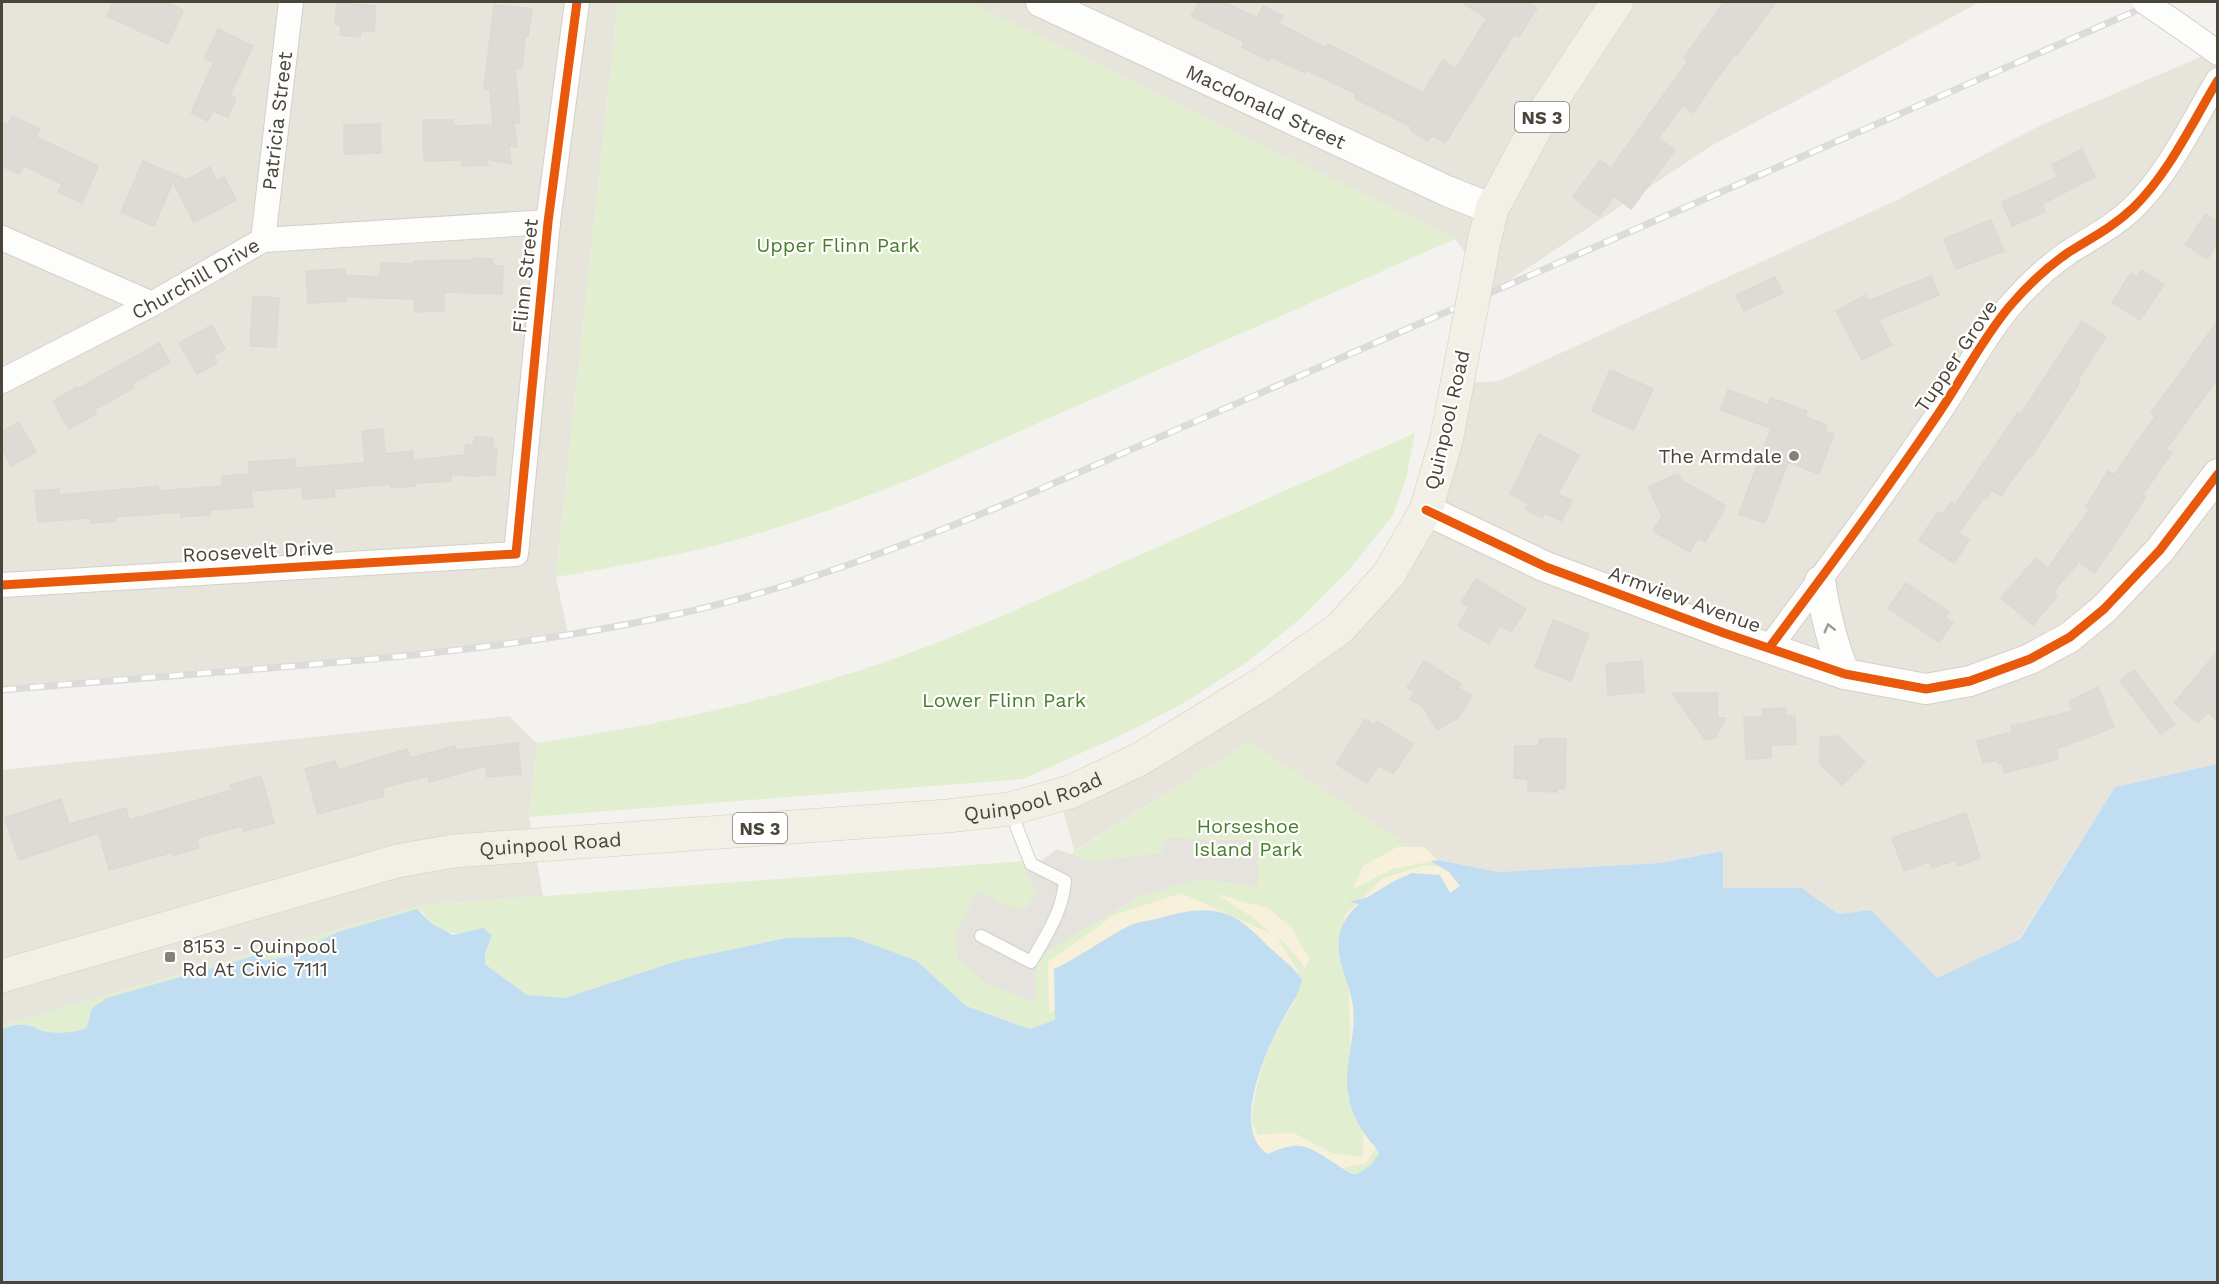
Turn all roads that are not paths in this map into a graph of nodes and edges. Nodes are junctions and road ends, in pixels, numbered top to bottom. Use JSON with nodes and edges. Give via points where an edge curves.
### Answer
{"nodes":[{"id":1,"x":577,"y":2,"type":"edge"},
{"id":2,"x":1046,"y":2,"type":"edge"},
{"id":3,"x":1617,"y":2,"type":"edge"},
{"id":4,"x":2145,"y":2,"type":"edge"},
{"id":5,"x":288,"y":3,"type":"edge"},
{"id":6,"x":2217,"y":53,"type":"edge"},
{"id":7,"x":2217,"y":80,"type":"edge"},
{"id":8,"x":1492,"y":209,"type":"junction"},
{"id":9,"x":548,"y":222,"type":"junction"},
{"id":10,"x":2,"y":238,"type":"edge"},
{"id":11,"x":263,"y":240,"type":"junction"},
{"id":12,"x":152,"y":304,"type":"junction"},
{"id":13,"x":2,"y":381,"type":"edge"},
{"id":14,"x":2217,"y":474,"type":"edge"},
{"id":15,"x":1426,"y":510,"type":"junction"},
{"id":16,"x":516,"y":554,"type":"joint"},
{"id":17,"x":1820,"y":580,"type":"junction"},
{"id":18,"x":2,"y":585,"type":"edge"},
{"id":19,"x":1769,"y":648,"type":"junction"},
{"id":20,"x":1845,"y":674,"type":"junction"},
{"id":21,"x":1010,"y":809,"type":"junction"},
{"id":22,"x":981,"y":936,"type":"dead end"},
{"id":23,"x":2,"y":974,"type":"edge"}],
"edges":[{"from":1,"to":9,"type":"street","name":"Flinn Street"},
{"from":2,"to":8,"type":"street","name":"Macdonald Street"},
{"from":3,"to":8,"type":"main road","name":"Quinpool Road","number":"NS 3","via":[[1545,111]]},
{"from":4,"to":6,"type":"street","bridge":true},
{"from":5,"to":11,"type":"street","name":"Patricia Street"},
{"from":7,"to":17,"type":"street","name":"Tupper Grove","via":[[2160,177],[2133,208],[2046,270],[2010,306],[1977,349],[1951,396],[1864,522]]},
{"from":8,"to":15,"type":"main road","name":"Quinpool Road","number":"NS 3","bridge":true,"via":[[1446,441]]},
{"from":9,"to":11,"type":"street","name":"Churchill Drive"},
{"from":9,"to":16,"type":"street","name":"Flinn Street"},
{"from":10,"to":12,"type":"street"},
{"from":11,"to":12,"type":"street","name":"Churchill Drive"},
{"from":12,"to":13,"type":"street","name":"Churchill Drive"},
{"from":14,"to":20,"type":"street","name":"Armview Avenue","via":[[2160,550],[2104,609],[2070,637],[2030,659],[1970,681],[1926,689]]},
{"from":15,"to":19,"type":"street","name":"Armview Avenue","via":[[1545,567]]},
{"from":15,"to":21,"type":"main road","name":"Quinpool Road","number":"NS 3","via":[[1389,574],[1340,628],[1263,683],[1140,759],[1070,792]]},
{"from":16,"to":18,"type":"street","name":"Roosevelt Drive"},
{"from":17,"to":19,"type":"street","name":"Tupper Grove"},
{"from":20,"to":17,"type":"street","one_way":true,"via":[[1827,622]]},
{"from":19,"to":20,"type":"street","name":"Armview Avenue"},
{"from":21,"to":22,"type":"lane","via":[[1031,864],[1065,881],[1063,900],[1031,962]]},
{"from":21,"to":23,"type":"main road","name":"Quinpool Road","number":"NS 3","via":[[454,851],[397,861]]}]}
